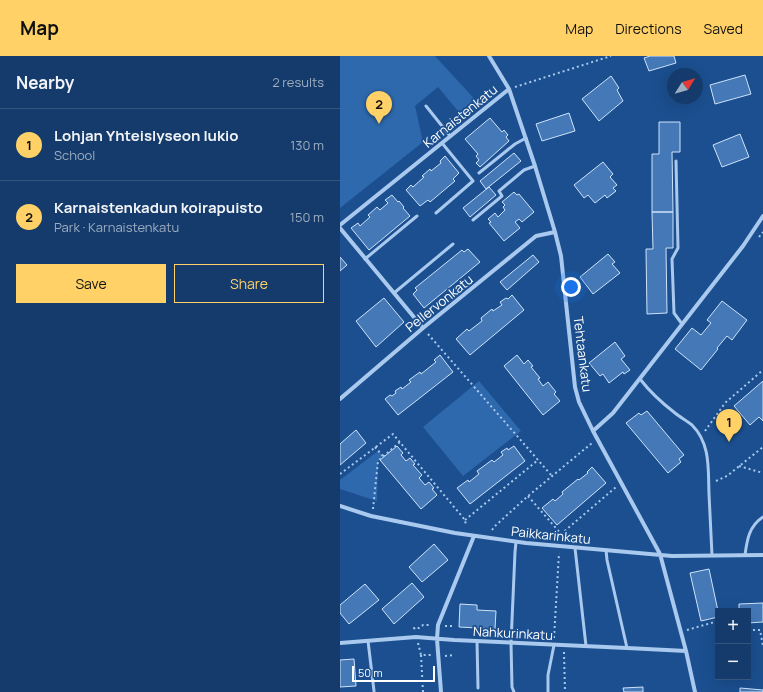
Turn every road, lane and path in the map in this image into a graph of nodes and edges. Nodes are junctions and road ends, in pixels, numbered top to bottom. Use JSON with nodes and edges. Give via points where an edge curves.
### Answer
{"nodes":[{"id":1,"x":489,"y":56,"type":"edge"},
{"id":2,"x":611,"y":56,"type":"edge"},
{"id":3,"x":509,"y":89,"type":"junction"},
{"id":4,"x":426,"y":106,"type":"dead end"},
{"id":5,"x":450,"y":136,"type":"junction"},
{"id":6,"x":526,"y":138,"type":"junction"},
{"id":7,"x":442,"y":143,"type":"junction"},
{"id":8,"x":676,"y":161,"type":"dead end"},
{"id":9,"x":536,"y":166,"type":"junction"},
{"id":10,"x":479,"y":173,"type":"dead end"},
{"id":11,"x":436,"y":213,"type":"dead end"},
{"id":12,"x":417,"y":216,"type":"dead end"},
{"id":13,"x":763,"y":216,"type":"edge"},
{"id":14,"x":474,"y":220,"type":"dead end"},
{"id":15,"x":340,"y":225,"type":"edge"},
{"id":16,"x":340,"y":228,"type":"edge"},
{"id":17,"x":556,"y":232,"type":"junction"},
{"id":18,"x":453,"y":244,"type":"dead end"},
{"id":19,"x":366,"y":259,"type":"junction"},
{"id":20,"x":394,"y":293,"type":"junction"},
{"id":21,"x":682,"y":324,"type":"junction"},
{"id":22,"x":423,"y":328,"type":"junction"},
{"id":23,"x":763,"y":370,"type":"edge"},
{"id":24,"x":640,"y":379,"type":"junction"},
{"id":25,"x":340,"y":399,"type":"edge"},
{"id":26,"x":593,"y":431,"type":"junction"},
{"id":27,"x":701,"y":436,"type":"junction"},
{"id":28,"x":597,"y":438,"type":"junction"},
{"id":29,"x":400,"y":442,"type":"junction"},
{"id":30,"x":375,"y":447,"type":"junction"},
{"id":31,"x":763,"y":447,"type":"edge"},
{"id":32,"x":383,"y":456,"type":"junction"},
{"id":33,"x":538,"y":460,"type":"junction"},
{"id":34,"x":739,"y":466,"type":"junction"},
{"id":35,"x":763,"y":473,"type":"edge"},
{"id":36,"x":340,"y":474,"type":"edge"},
{"id":37,"x":552,"y":476,"type":"junction"},
{"id":38,"x":621,"y":482,"type":"junction"},
{"id":39,"x":709,"y":484,"type":"junction"},
{"id":40,"x":528,"y":496,"type":"junction"},
{"id":41,"x":340,"y":506,"type":"edge"},
{"id":42,"x":373,"y":509,"type":"dead end"},
{"id":43,"x":763,"y":517,"type":"edge"},
{"id":44,"x":465,"y":520,"type":"junction"},
{"id":45,"x":466,"y":526,"type":"dead end"},
{"id":46,"x":492,"y":530,"type":"dead end"},
{"id":47,"x":474,"y":536,"type":"junction"},
{"id":48,"x":516,"y":542,"type":"junction"},
{"id":49,"x":575,"y":548,"type":"junction"},
{"id":50,"x":606,"y":550,"type":"junction"},
{"id":51,"x":559,"y":553,"type":"dead end"},
{"id":52,"x":660,"y":554,"type":"junction"},
{"id":53,"x":763,"y":554,"type":"edge"},
{"id":54,"x":712,"y":555,"type":"junction"},
{"id":55,"x":745,"y":555,"type":"junction"},
{"id":56,"x":715,"y":622,"type":"edge"},
{"id":57,"x":687,"y":630,"type":"dead end"},
{"id":58,"x":751,"y":630,"type":"edge"},
{"id":59,"x":554,"y":638,"type":"dead end"},
{"id":60,"x":437,"y":639,"type":"junction"},
{"id":61,"x":368,"y":641,"type":"junction"},
{"id":62,"x":477,"y":641,"type":"junction"},
{"id":63,"x":340,"y":643,"type":"edge"},
{"id":64,"x":511,"y":643,"type":"junction"},
{"id":65,"x":554,"y":645,"type":"junction"},
{"id":66,"x":586,"y":646,"type":"junction"},
{"id":67,"x":763,"y":646,"type":"edge"},
{"id":68,"x":627,"y":648,"type":"junction"},
{"id":69,"x":686,"y":651,"type":"junction"},
{"id":70,"x":421,"y":655,"type":"dead end"},
{"id":71,"x":478,"y":688,"type":"dead end"},
{"id":72,"x":374,"y":692,"type":"edge"},
{"id":73,"x":423,"y":692,"type":"edge"},
{"id":74,"x":441,"y":692,"type":"edge"},
{"id":75,"x":514,"y":692,"type":"edge"},
{"id":76,"x":548,"y":692,"type":"edge"},
{"id":77,"x":695,"y":692,"type":"edge"}],
"edges":[{"from":1,"to":3,"type":"street","name":"Tehtaankatu"},
{"from":2,"to":3,"type":"path","name":"Karnaistenkatu"},
{"from":3,"to":5,"type":"street","name":"Karnaistenkatu"},
{"from":3,"to":6,"type":"street","name":"Tehtaankatu"},
{"from":4,"to":5,"type":"lane"},
{"from":5,"to":7,"type":"street","name":"Karnaistenkatu"},
{"from":6,"to":9,"type":"street","name":"Tehtaankatu"},
{"from":6,"to":10,"type":"lane"},
{"from":7,"to":11,"type":"lane","via":[[473,181]]},
{"from":7,"to":15,"type":"street","name":"Karnaistenkatu"},
{"from":8,"to":21,"type":"lane","via":[[678,248],[672,259],[674,313]]},
{"from":9,"to":14,"type":"lane","via":[[524,170],[499,191],[502,196]]},
{"from":9,"to":17,"type":"street","name":"Tehtaankatu"},
{"from":12,"to":19,"type":"lane"},
{"from":13,"to":21,"type":"street"},
{"from":16,"to":19,"type":"street"},
{"from":17,"to":22,"type":"street","name":"Pellervonkatu","via":[[536,236]]},
{"from":17,"to":26,"type":"street","name":"Tehtaankatu","via":[[561,256],[575,388]]},
{"from":18,"to":20,"type":"lane"},
{"from":19,"to":20,"type":"street"},
{"from":20,"to":22,"type":"street"},
{"from":21,"to":24,"type":"street"},
{"from":22,"to":25,"type":"street","name":"Pellervonkatu"},
{"from":22,"to":33,"type":"path"},
{"from":23,"to":27,"type":"path","via":[[725,403]]},
{"from":24,"to":26,"type":"street","via":[[614,413]]},
{"from":24,"to":27,"type":"lane","via":[[659,400],[692,425]]},
{"from":26,"to":28,"type":"street","name":"Tehtaankatu"},
{"from":27,"to":39,"type":"lane","via":[[707,452]]},
{"from":28,"to":37,"type":"path"},
{"from":28,"to":38,"type":"street","name":"Tehtaankatu"},
{"from":29,"to":30,"type":"path","via":[[393,434]]},
{"from":29,"to":32,"type":"path"},
{"from":29,"to":44,"type":"path"},
{"from":30,"to":32,"type":"path"},
{"from":30,"to":36,"type":"path"},
{"from":31,"to":34,"type":"path"},
{"from":32,"to":42,"type":"path","via":[[378,461]]},
{"from":33,"to":37,"type":"path"},
{"from":33,"to":44,"type":"path"},
{"from":34,"to":35,"type":"path"},
{"from":34,"to":39,"type":"path"},
{"from":37,"to":40,"type":"path"},
{"from":38,"to":40,"type":"path","via":[[561,534]]},
{"from":38,"to":52,"type":"street","name":"Tehtaankatu"},
{"from":39,"to":54,"type":"lane"},
{"from":40,"to":46,"type":"path"},
{"from":41,"to":47,"type":"street","name":"Paikkarinkatu","via":[[371,516]]},
{"from":43,"to":55,"type":"lane","via":[[747,539]]},
{"from":44,"to":45,"type":"path"},
{"from":47,"to":48,"type":"street","name":"Paikkarinkatu"},
{"from":47,"to":60,"type":"street","via":[[438,626]]},
{"from":48,"to":49,"type":"street","name":"Paikkarinkatu"},
{"from":48,"to":64,"type":"lane"},
{"from":49,"to":50,"type":"street","name":"Paikkarinkatu"},
{"from":49,"to":66,"type":"lane"},
{"from":50,"to":52,"type":"street","name":"Paikkarinkatu"},
{"from":50,"to":68,"type":"lane"},
{"from":51,"to":59,"type":"path"},
{"from":52,"to":54,"type":"street","name":"Paikkarinkatu"},
{"from":52,"to":69,"type":"street","name":"Tehtaankatu"},
{"from":53,"to":55,"type":"street","name":"Paikkarinkatu"},
{"from":54,"to":55,"type":"street","name":"Paikkarinkatu"},
{"from":56,"to":57,"type":"path"},
{"from":58,"to":67,"type":"path","via":[[760,630]]},
{"from":60,"to":61,"type":"street","name":"Nahkurinkatu","via":[[416,637]]},
{"from":60,"to":62,"type":"street","name":"Nahkurinkatu"},
{"from":60,"to":74,"type":"street"},
{"from":61,"to":63,"type":"street","name":"Nahkurinkatu"},
{"from":61,"to":72,"type":"lane"},
{"from":62,"to":64,"type":"street","name":"Nahkurinkatu"},
{"from":62,"to":71,"type":"lane"},
{"from":64,"to":65,"type":"street","name":"Nahkurinkatu"},
{"from":64,"to":75,"type":"lane"},
{"from":65,"to":66,"type":"street","name":"Nahkurinkatu"},
{"from":65,"to":76,"type":"lane","via":[[548,675]]},
{"from":66,"to":68,"type":"street","name":"Nahkurinkatu"},
{"from":68,"to":69,"type":"street","name":"Nahkurinkatu"},
{"from":69,"to":77,"type":"street","name":"Tehtaankatu"},
{"from":70,"to":73,"type":"path"}]}
